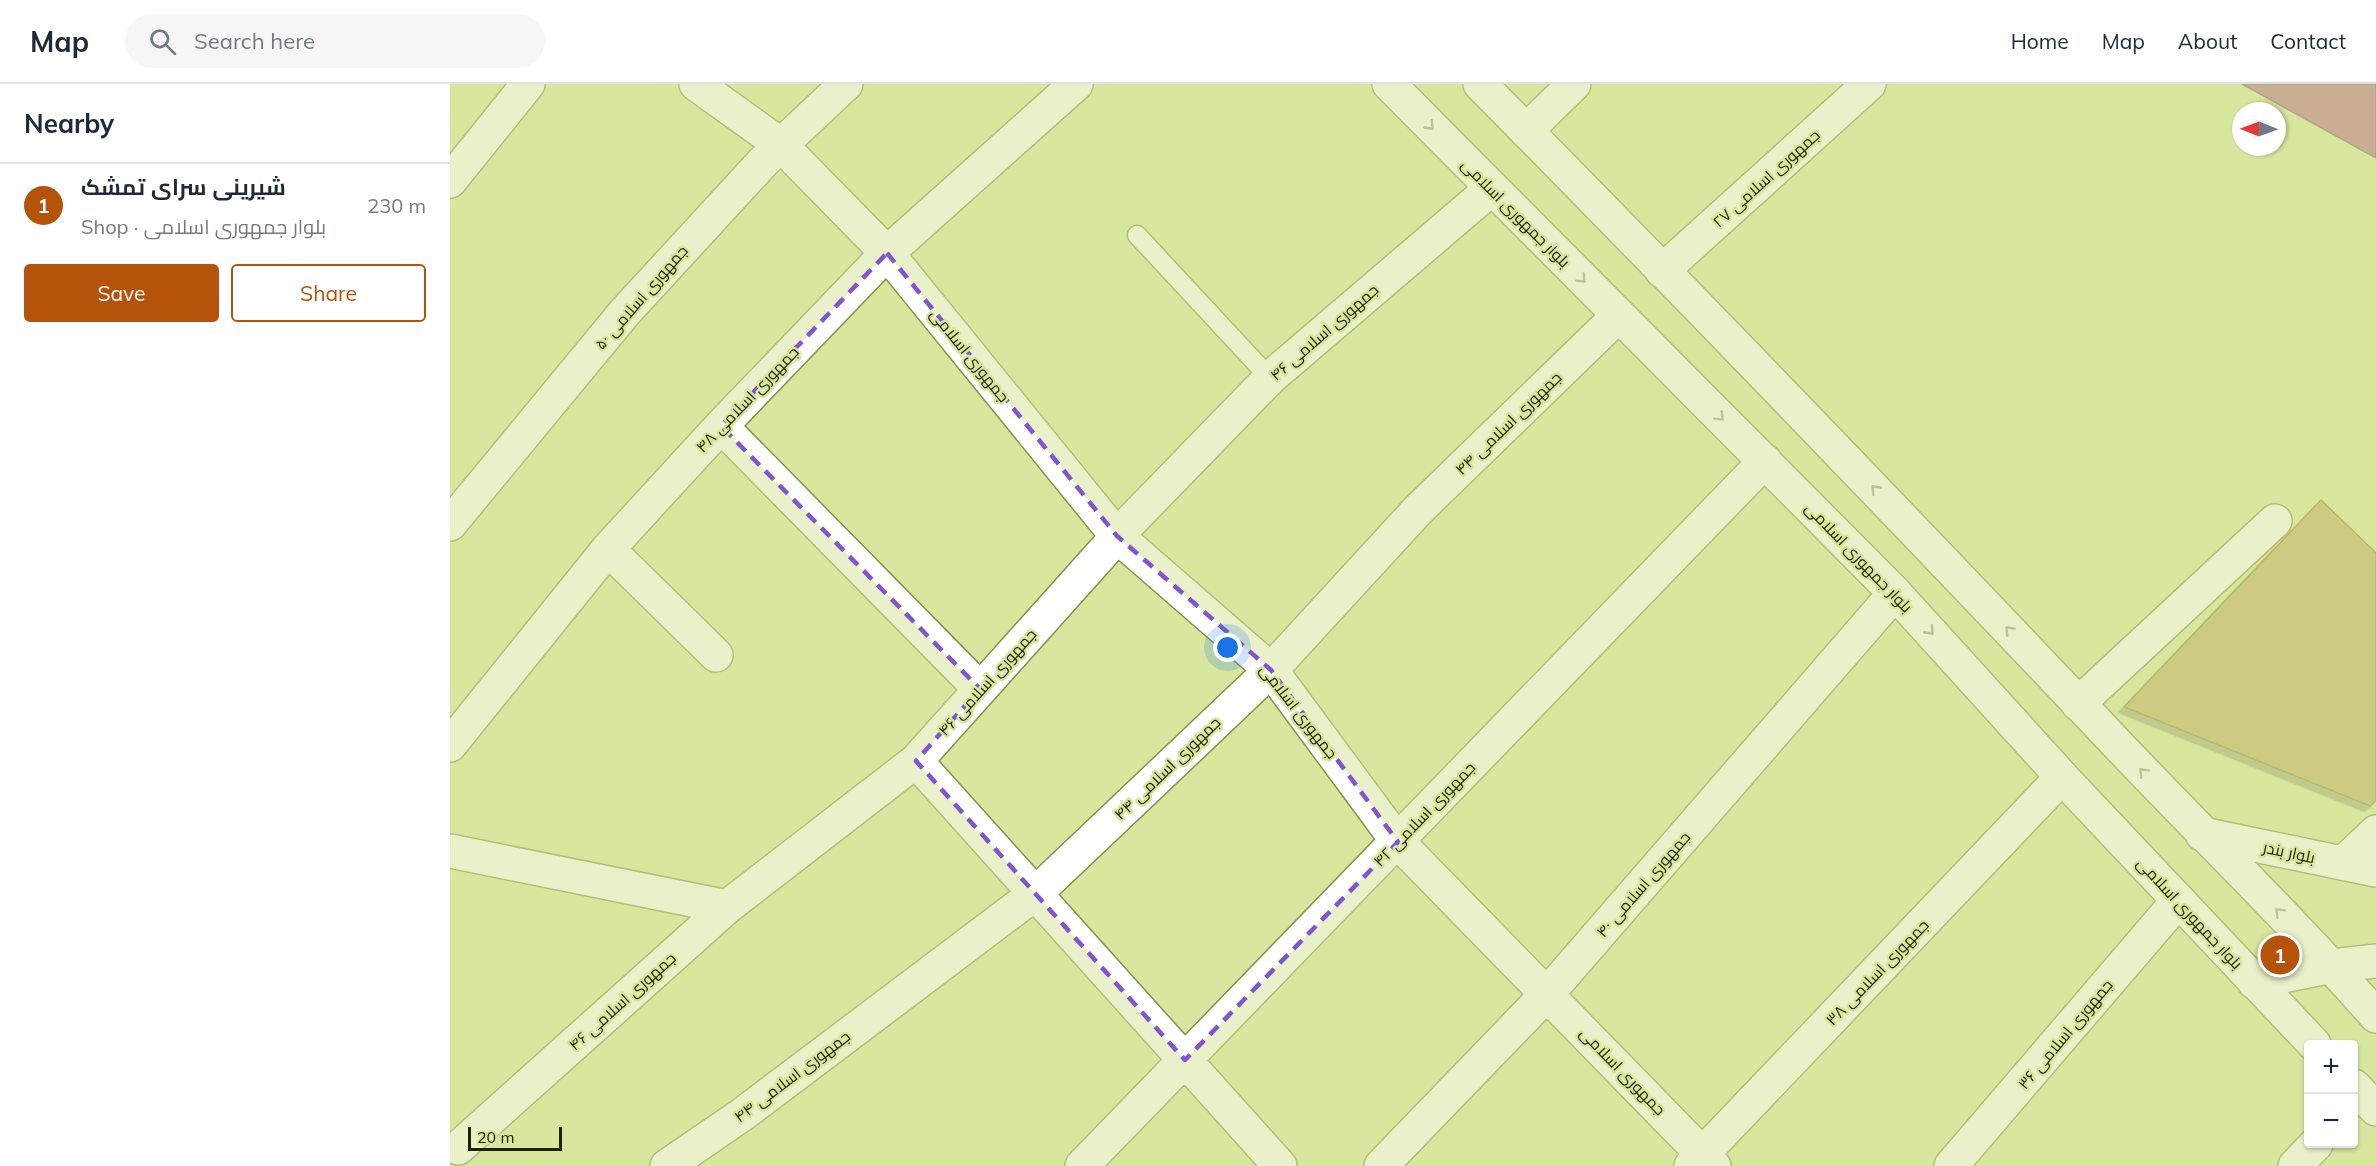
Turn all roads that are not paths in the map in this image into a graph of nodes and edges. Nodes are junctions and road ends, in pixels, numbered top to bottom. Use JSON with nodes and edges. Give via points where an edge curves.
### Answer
{"nodes":[{"id":1,"x":528,"y":84,"type":"edge"},
{"id":2,"x":696,"y":84,"type":"edge"},
{"id":3,"x":846,"y":84,"type":"edge"},
{"id":4,"x":1389,"y":84,"type":"edge"},
{"id":5,"x":1480,"y":84,"type":"edge"},
{"id":6,"x":1574,"y":84,"type":"edge"},
{"id":7,"x":1869,"y":84,"type":"edge"},
{"id":8,"x":1061,"y":89,"type":"edge"},
{"id":9,"x":1526,"y":131,"type":"junction"},
{"id":10,"x":781,"y":145,"type":"junction"},
{"id":11,"x":450,"y":181,"type":"edge"},
{"id":12,"x":1491,"y":189,"type":"junction"},
{"id":13,"x":1137,"y":235,"type":"dead end"},
{"id":14,"x":887,"y":253,"type":"junction"},
{"id":15,"x":1662,"y":271,"type":"junction"},
{"id":16,"x":1618,"y":316,"type":"junction"},
{"id":17,"x":1270,"y":378,"type":"junction"},
{"id":18,"x":721,"y":426,"type":"junction"},
{"id":19,"x":1765,"y":461,"type":"junction"},
{"id":20,"x":2275,"y":521,"type":"dead end"},
{"id":21,"x":450,"y":524,"type":"edge"},
{"id":22,"x":1117,"y":536,"type":"junction"},
{"id":23,"x":608,"y":549,"type":"junction"},
{"id":24,"x":1895,"y":593,"type":"junction"},
{"id":25,"x":716,"y":655,"type":"dead end"},
{"id":26,"x":1270,"y":670,"type":"junction"},
{"id":27,"x":980,"y":688,"type":"junction"},
{"id":28,"x":2078,"y":704,"type":"junction"},
{"id":29,"x":450,"y":745,"type":"edge"},
{"id":30,"x":916,"y":761,"type":"junction"},
{"id":31,"x":2062,"y":777,"type":"junction"},
{"id":32,"x":2376,"y":832,"type":"edge"},
{"id":33,"x":2202,"y":834,"type":"junction"},
{"id":34,"x":1398,"y":842,"type":"junction"},
{"id":35,"x":450,"y":851,"type":"edge"},
{"id":36,"x":2343,"y":863,"type":"junction"},
{"id":37,"x":2376,"y":870,"type":"edge"},
{"id":38,"x":1036,"y":893,"type":"junction"},
{"id":39,"x":2178,"y":901,"type":"junction"},
{"id":40,"x":727,"y":907,"type":"junction"},
{"id":41,"x":2376,"y":961,"type":"edge"},
{"id":42,"x":2332,"y":966,"type":"junction"},
{"id":43,"x":2254,"y":982,"type":"junction"},
{"id":44,"x":1548,"y":993,"type":"junction"},
{"id":45,"x":2376,"y":1016,"type":"edge"},
{"id":46,"x":2310,"y":1040,"type":"edge"},
{"id":47,"x":1185,"y":1060,"type":"junction"},
{"id":48,"x":2311,"y":1148,"type":"edge"},
{"id":49,"x":462,"y":1151,"type":"edge"},
{"id":50,"x":1703,"y":1162,"type":"edge"},
{"id":51,"x":667,"y":1166,"type":"edge"},
{"id":52,"x":1082,"y":1166,"type":"edge"},
{"id":53,"x":1281,"y":1166,"type":"edge"},
{"id":54,"x":1381,"y":1166,"type":"edge"},
{"id":55,"x":1951,"y":1166,"type":"edge"},
{"id":56,"x":2295,"y":1166,"type":"edge"}],
"edges":[{"from":1,"to":11,"type":"street"},
{"from":2,"to":10,"type":"street","name":"جمهوری اسلامی"},
{"from":3,"to":10,"type":"street","name":"جمهوری اسلامی ۵۰"},
{"from":4,"to":12,"type":"street","name":"بلوار جمهوری اسلامی","one_way":true},
{"from":5,"to":9,"type":"street"},
{"from":6,"to":9,"type":"street"},
{"from":7,"to":15,"type":"street","name":"جمهوری اسلامی ۲۷"},
{"from":8,"to":14,"type":"street","name":"جمهوری اسلامی ۴۸"},
{"from":9,"to":15,"type":"street"},
{"from":10,"to":14,"type":"street","name":"جمهوری اسلامی"},
{"from":10,"to":21,"type":"street","name":"جمهوری اسلامی ۵۰","via":[[625,312]]},
{"from":12,"to":16,"type":"street","name":"بلوار جمهوری اسلامی","one_way":true},
{"from":12,"to":17,"type":"street","name":"جمهوری اسلامی ۴۶"},
{"from":13,"to":17,"type":"lane"},
{"from":14,"to":18,"type":"street","name":"جمهوری اسلامی ۴۸"},
{"from":14,"to":22,"type":"street","name":"جمهوری اسلامی"},
{"from":28,"to":15,"type":"street","one_way":true},
{"from":16,"to":19,"type":"street","name":"بلوار جمهوری اسلامی","one_way":true},
{"from":16,"to":26,"type":"street","name":"جمهوری اسلامی ۴۴","via":[[1418,510]]},
{"from":17,"to":22,"type":"street","name":"جمهوری اسلامی ۴۶"},
{"from":18,"to":23,"type":"street","name":"جمهوری اسلامی ۴۸"},
{"from":18,"to":27,"type":"street"},
{"from":19,"to":24,"type":"street","name":"بلوار جمهوری اسلامی"},
{"from":19,"to":34,"type":"street","name":"جمهوری اسلامی ۴۲"},
{"from":20,"to":28,"type":"street"},
{"from":22,"to":26,"type":"street","name":"جمهوری اسلامی"},
{"from":22,"to":27,"type":"street","name":"جمهوری اسلامی ۴۶"},
{"from":23,"to":25,"type":"street"},
{"from":23,"to":29,"type":"street","name":"جمهوری اسلامی ۴۸"},
{"from":24,"to":31,"type":"street","name":"بلوار جمهوری اسلامی","one_way":true},
{"from":24,"to":44,"type":"street","name":"جمهوری اسلامی ۴۰"},
{"from":26,"to":34,"type":"street","name":"جمهوری اسلامی"},
{"from":26,"to":38,"type":"street","name":"جمهوری اسلامی ۴۴"},
{"from":27,"to":30,"type":"street","name":"جمهوری اسلامی ۴۶"},
{"from":33,"to":28,"type":"street","one_way":true},
{"from":30,"to":38,"type":"street"},
{"from":30,"to":40,"type":"street","name":"جمهوری اسلامی ۴۶"},
{"from":31,"to":39,"type":"street","name":"بلوار جمهوری اسلامی"},
{"from":31,"to":50,"type":"street","name":"جمهوری اسلامی ۳۸"},
{"from":32,"to":36,"type":"street"},
{"from":33,"to":36,"type":"street","name":"بلوار بندر"},
{"from":42,"to":33,"type":"street","one_way":true},
{"from":34,"to":44,"type":"street","name":"جمهوری اسلامی"},
{"from":34,"to":47,"type":"street","name":"جمهوری اسلامی ۴۲"},
{"from":35,"to":40,"type":"street"},
{"from":36,"to":37,"type":"street","name":"بلوار بندر"},
{"from":38,"to":47,"type":"street"},
{"from":38,"to":51,"type":"street","name":"جمهوری اسلامی ۴۴","via":[[743,1114]]},
{"from":39,"to":43,"type":"street","name":"بلوار جمهوری اسلامی"},
{"from":39,"to":55,"type":"street","name":"جمهوری اسلامی ۳۶"},
{"from":40,"to":49,"type":"street","name":"جمهوری اسلامی ۴۶"},
{"from":41,"to":42,"type":"street"},
{"from":42,"to":43,"type":"street"},
{"from":42,"to":45,"type":"street"},
{"from":43,"to":46,"type":"street","name":"بلوار جمهوری اسلامی"},
{"from":44,"to":50,"type":"street","name":"جمهوری اسلامی"},
{"from":44,"to":54,"type":"street","name":"جمهوری اسلامی ۴۰"},
{"from":47,"to":52,"type":"street","name":"جمهوری اسلامی ۴۲"},
{"from":47,"to":53,"type":"street"},
{"from":48,"to":56,"type":"street"}]}
